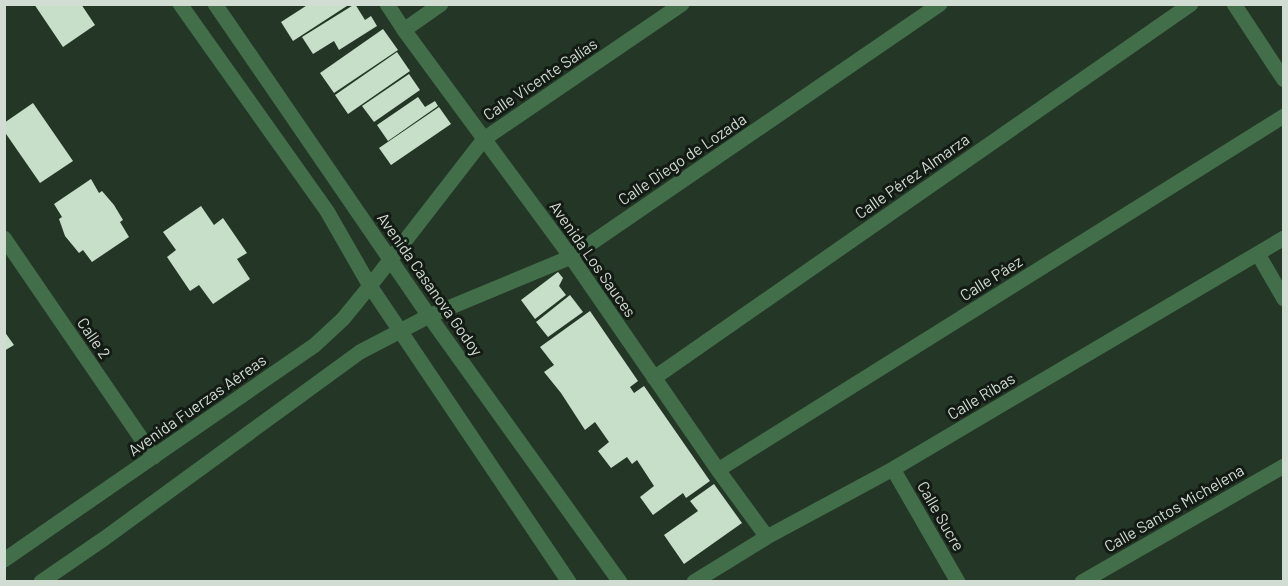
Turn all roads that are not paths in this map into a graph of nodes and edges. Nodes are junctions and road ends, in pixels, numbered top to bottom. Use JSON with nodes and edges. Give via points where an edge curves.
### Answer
{"nodes":[{"id":1,"x":180,"y":4,"type":"edge"},
{"id":2,"x":215,"y":4,"type":"edge"},
{"id":3,"x":387,"y":4,"type":"edge"},
{"id":4,"x":441,"y":4,"type":"edge"},
{"id":5,"x":681,"y":4,"type":"edge"},
{"id":6,"x":940,"y":4,"type":"edge"},
{"id":7,"x":1191,"y":4,"type":"edge"},
{"id":8,"x":1233,"y":4,"type":"edge"},
{"id":9,"x":404,"y":30,"type":"junction"},
{"id":10,"x":1284,"y":80,"type":"edge"},
{"id":11,"x":1284,"y":116,"type":"edge"},
{"id":12,"x":484,"y":139,"type":"junction"},
{"id":13,"x":4,"y":238,"type":"edge"},
{"id":14,"x":1284,"y":238,"type":"edge"},
{"id":15,"x":1258,"y":254,"type":"junction"},
{"id":16,"x":571,"y":257,"type":"junction"},
{"id":17,"x":391,"y":259,"type":"junction"},
{"id":18,"x":370,"y":286,"type":"junction"},
{"id":19,"x":1284,"y":299,"type":"edge"},
{"id":20,"x":429,"y":316,"type":"junction"},
{"id":21,"x":400,"y":332,"type":"junction"},
{"id":22,"x":654,"y":378,"type":"junction"},
{"id":23,"x":154,"y":457,"type":"junction"},
{"id":24,"x":1284,"y":466,"type":"edge"},
{"id":25,"x":893,"y":469,"type":"junction"},
{"id":26,"x":718,"y":470,"type":"junction"},
{"id":27,"x":767,"y":537,"type":"junction"},
{"id":28,"x":4,"y":560,"type":"edge"},
{"id":29,"x":41,"y":582,"type":"edge"},
{"id":30,"x":569,"y":582,"type":"edge"},
{"id":31,"x":620,"y":582,"type":"edge"},
{"id":32,"x":694,"y":582,"type":"edge"},
{"id":33,"x":958,"y":582,"type":"edge"},
{"id":34,"x":1082,"y":582,"type":"edge"}],
"edges":[{"from":1,"to":18,"type":"street","via":[[327,211]]},
{"from":2,"to":17,"type":"street","name":"Avenida Casanova Godoy"},
{"from":3,"to":9,"type":"street","name":"Avenida Los Sauces"},
{"from":4,"to":9,"type":"street"},
{"from":5,"to":12,"type":"street","name":"Calle Vicente Salías"},
{"from":6,"to":16,"type":"street","name":"Calle Diego de Lozada"},
{"from":7,"to":22,"type":"street","name":"Calle Pérez Almarza"},
{"from":8,"to":10,"type":"street"},
{"from":9,"to":12,"type":"street","name":"Avenida Los Sauces"},
{"from":11,"to":26,"type":"street","name":"Calle Páez"},
{"from":12,"to":16,"type":"street","name":"Avenida Los Sauces"},
{"from":12,"to":17,"type":"street","name":"Calle Vicente Salías"},
{"from":13,"to":23,"type":"street","name":"Calle 2"},
{"from":14,"to":15,"type":"street","name":"Calle Ribas"},
{"from":15,"to":19,"type":"street"},
{"from":15,"to":25,"type":"street","name":"Calle Ribas"},
{"from":16,"to":20,"type":"street","name":"Calle Diego de Lozada"},
{"from":16,"to":22,"type":"street","name":"Avenida Los Sauces"},
{"from":17,"to":18,"type":"street","name":"Avenida Fuerzas Aéreas"},
{"from":17,"to":20,"type":"street","name":"Avenida Casanova Godoy"},
{"from":18,"to":21,"type":"street"},
{"from":18,"to":23,"type":"street","name":"Avenida Fuerzas Aéreas","via":[[315,345]]},
{"from":20,"to":21,"type":"street"},
{"from":20,"to":31,"type":"street","name":"Avenida Casanova Godoy"},
{"from":21,"to":29,"type":"street","via":[[360,352]]},
{"from":21,"to":30,"type":"street"},
{"from":22,"to":26,"type":"street","name":"Avenida Los Sauces"},
{"from":23,"to":28,"type":"street","name":"Avenida Fuerzas Aéreas"},
{"from":24,"to":34,"type":"street","name":"Calle Santos Michelena"},
{"from":25,"to":27,"type":"street","name":"Calle Ribas"},
{"from":25,"to":33,"type":"street","name":"Calle Sucre"},
{"from":26,"to":27,"type":"street","name":"Avenida Los Sauces"},
{"from":27,"to":32,"type":"street","name":"Calle Ribas"}]}
